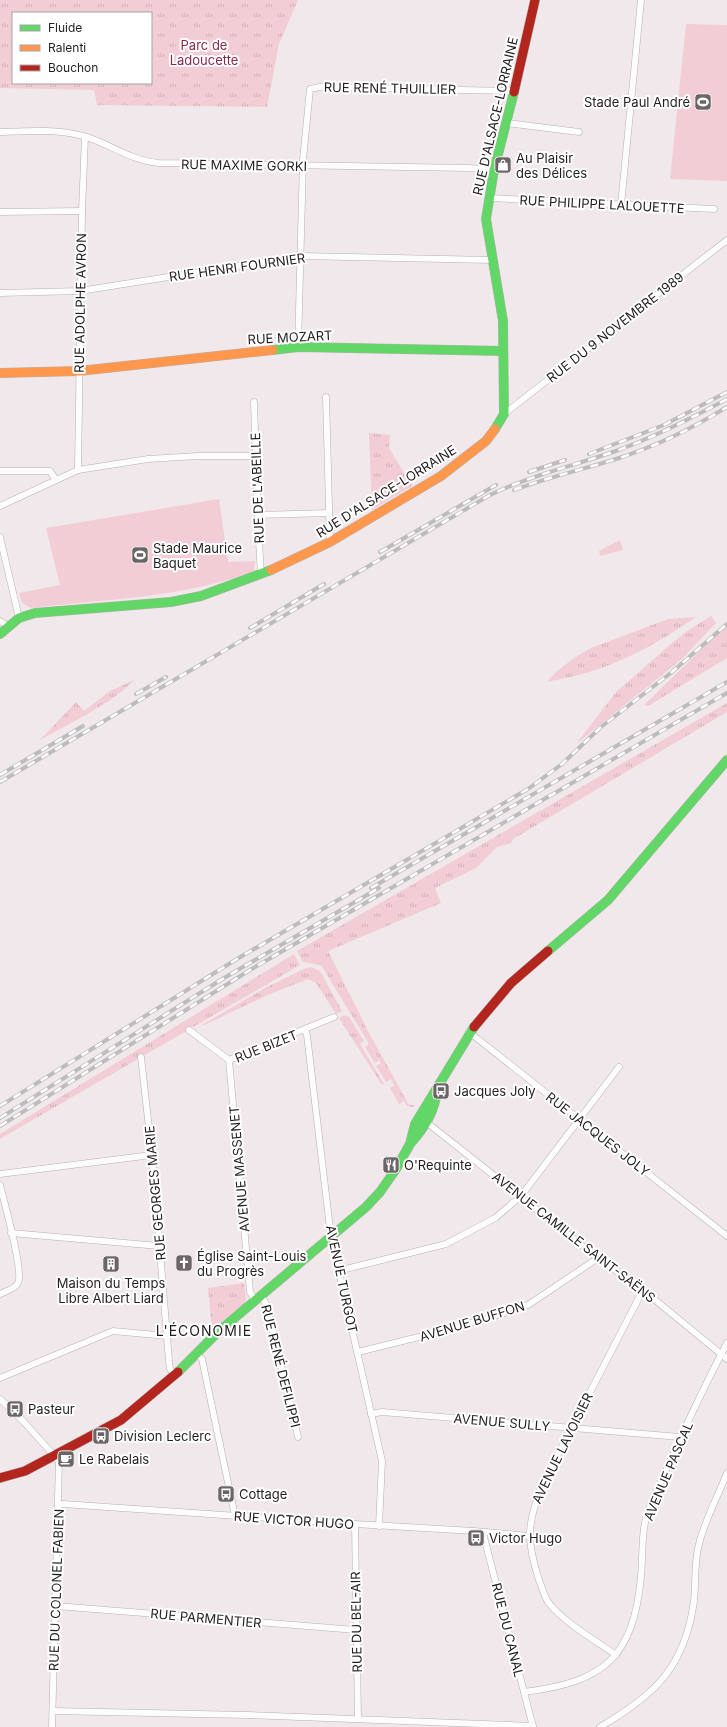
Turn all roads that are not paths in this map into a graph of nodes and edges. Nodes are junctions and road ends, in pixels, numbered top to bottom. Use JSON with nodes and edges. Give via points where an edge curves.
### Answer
{"nodes":[{"id":1,"x":534,"y":0,"type":"edge"},
{"id":2,"x":642,"y":0,"type":"edge"},
{"id":3,"x":513,"y":91,"type":"junction"},
{"id":4,"x":506,"y":122,"type":"junction"},
{"id":5,"x":0,"y":132,"type":"edge"},
{"id":6,"x":578,"y":132,"type":"dead end"},
{"id":7,"x":84,"y":137,"type":"junction"},
{"id":8,"x":304,"y":166,"type":"junction"},
{"id":9,"x":494,"y":170,"type":"junction"},
{"id":10,"x":490,"y":198,"type":"junction"},
{"id":11,"x":621,"y":205,"type":"junction"},
{"id":12,"x":714,"y":209,"type":"dead end"},
{"id":13,"x":82,"y":211,"type":"junction"},
{"id":14,"x":0,"y":212,"type":"edge"},
{"id":15,"x":727,"y":240,"type":"edge"},
{"id":16,"x":301,"y":256,"type":"junction"},
{"id":17,"x":491,"y":260,"type":"junction"},
{"id":18,"x":0,"y":292,"type":"edge"},
{"id":19,"x":80,"y":292,"type":"junction"},
{"id":20,"x":298,"y":347,"type":"junction"},
{"id":21,"x":504,"y":351,"type":"junction"},
{"id":22,"x":79,"y":371,"type":"junction"},
{"id":23,"x":0,"y":373,"type":"edge"},
{"id":24,"x":326,"y":397,"type":"dead end"},
{"id":25,"x":254,"y":402,"type":"dead end"},
{"id":26,"x":504,"y":414,"type":"junction"},
{"id":27,"x":256,"y":456,"type":"junction"},
{"id":28,"x":78,"y":470,"type":"junction"},
{"id":29,"x":0,"y":471,"type":"edge"},
{"id":30,"x":56,"y":480,"type":"junction"},
{"id":31,"x":0,"y":506,"type":"edge"},
{"id":32,"x":329,"y":512,"type":"junction"},
{"id":33,"x":258,"y":515,"type":"junction"},
{"id":34,"x":0,"y":537,"type":"edge"},
{"id":35,"x":330,"y":542,"type":"junction"},
{"id":36,"x":261,"y":575,"type":"junction"},
{"id":37,"x":19,"y":618,"type":"junction"},
{"id":38,"x":4,"y":623,"type":"edge"},
{"id":39,"x":0,"y":634,"type":"edge"},
{"id":40,"x":727,"y":760,"type":"edge"},
{"id":41,"x":334,"y":1017,"type":"dead end"},
{"id":42,"x":189,"y":1030,"type":"dead end"},
{"id":43,"x":305,"y":1030,"type":"junction"},
{"id":44,"x":469,"y":1032,"type":"junction"},
{"id":45,"x":141,"y":1058,"type":"dead end"},
{"id":46,"x":229,"y":1060,"type":"junction"},
{"id":47,"x":619,"y":1067,"type":"dead end"},
{"id":48,"x":437,"y":1089,"type":"junction"},
{"id":49,"x":419,"y":1116,"type":"junction"},
{"id":50,"x":580,"y":1120,"type":"junction"},
{"id":51,"x":428,"y":1123,"type":"junction"},
{"id":52,"x":410,"y":1144,"type":"junction"},
{"id":53,"x":152,"y":1155,"type":"junction"},
{"id":54,"x":0,"y":1174,"type":"edge"},
{"id":55,"x":0,"y":1185,"type":"edge"},
{"id":56,"x":522,"y":1196,"type":"junction"},
{"id":57,"x":11,"y":1233,"type":"junction"},
{"id":58,"x":727,"y":1236,"type":"edge"},
{"id":59,"x":331,"y":1237,"type":"junction"},
{"id":60,"x":159,"y":1246,"type":"junction"},
{"id":61,"x":598,"y":1258,"type":"junction"},
{"id":62,"x":338,"y":1271,"type":"junction"},
{"id":63,"x":643,"y":1290,"type":"junction"},
{"id":64,"x":0,"y":1294,"type":"edge"},
{"id":65,"x":258,"y":1298,"type":"junction"},
{"id":66,"x":167,"y":1336,"type":"junction"},
{"id":67,"x":727,"y":1343,"type":"edge"},
{"id":68,"x":358,"y":1352,"type":"junction"},
{"id":69,"x":196,"y":1354,"type":"junction"},
{"id":70,"x":721,"y":1354,"type":"junction"},
{"id":71,"x":727,"y":1359,"type":"edge"},
{"id":72,"x":175,"y":1374,"type":"junction"},
{"id":73,"x":0,"y":1378,"type":"edge"},
{"id":74,"x":0,"y":1399,"type":"edge"},
{"id":75,"x":372,"y":1414,"type":"junction"},
{"id":76,"x":571,"y":1427,"type":"junction"},
{"id":77,"x":298,"y":1437,"type":"dead end"},
{"id":78,"x":680,"y":1437,"type":"junction"},
{"id":79,"x":54,"y":1455,"type":"junction"},
{"id":80,"x":727,"y":1473,"type":"edge"},
{"id":81,"x":0,"y":1478,"type":"edge"},
{"id":82,"x":58,"y":1505,"type":"junction"},
{"id":83,"x":235,"y":1516,"type":"junction"},
{"id":84,"x":355,"y":1524,"type":"junction"},
{"id":85,"x":379,"y":1526,"type":"junction"},
{"id":86,"x":483,"y":1532,"type":"junction"},
{"id":87,"x":529,"y":1536,"type":"junction"},
{"id":88,"x":56,"y":1606,"type":"junction"},
{"id":89,"x":356,"y":1630,"type":"junction"},
{"id":90,"x":616,"y":1655,"type":"junction"},
{"id":91,"x":524,"y":1692,"type":"junction"},
{"id":92,"x":53,"y":1711,"type":"junction"},
{"id":93,"x":358,"y":1719,"type":"junction"},
{"id":94,"x":52,"y":1727,"type":"edge"},
{"id":95,"x":533,"y":1727,"type":"edge"},
{"id":96,"x":600,"y":1727,"type":"edge"}],
"edges":[{"from":1,"to":3,"type":"street","name":"RUE D'ALSACE-LORRAINE"},
{"from":2,"to":11,"type":"street"},
{"from":3,"to":4,"type":"street","name":"RUE D'ALSACE-LORRAINE"},
{"from":3,"to":8,"type":"street","name":"RUE RENÉ THUILLIER","via":[[313,88],[309,92]]},
{"from":4,"to":6,"type":"street"},
{"from":4,"to":9,"type":"street","name":"RUE D'ALSACE-LORRAINE"},
{"from":5,"to":7,"type":"street","name":"RUE MAXIME GORKI","via":[[55,131]]},
{"from":7,"to":8,"type":"street","name":"RUE MAXIME GORKI","via":[[148,162]]},
{"from":7,"to":13,"type":"street","name":"RUE ADOLPHE AVRON"},
{"from":8,"to":9,"type":"street","name":"RUE MAXIME GORKI"},
{"from":8,"to":16,"type":"street","name":"RUE RENÉ THUILLIER"},
{"from":9,"to":10,"type":"street","name":"RUE D'ALSACE-LORRAINE"},
{"from":10,"to":11,"type":"street","name":"RUE PHILIPPE LALOUETTE"},
{"from":10,"to":17,"type":"street","name":"RUE D'ALSACE-LORRAINE","via":[[486,226]]},
{"from":11,"to":12,"type":"street","name":"RUE PHILIPPE LALOUETTE"},
{"from":13,"to":14,"type":"street"},
{"from":13,"to":19,"type":"street","name":"RUE ADOLPHE AVRON"},
{"from":15,"to":26,"type":"street","name":"RUE DU 9 NOVEMBRE 1989"},
{"from":16,"to":17,"type":"street","name":"RUE HENRI FOURNIER"},
{"from":16,"to":19,"type":"street","name":"RUE HENRI FOURNIER"},
{"from":16,"to":20,"type":"street","name":"RUE RENÉ THUILLIER"},
{"from":17,"to":21,"type":"street","name":"RUE D'ALSACE-LORRAINE","via":[[502,321]]},
{"from":18,"to":19,"type":"street","name":"RUE HENRI FOURNIER"},
{"from":19,"to":22,"type":"street","name":"RUE ADOLPHE AVRON"},
{"from":20,"to":21,"type":"street","name":"RUE MOZART"},
{"from":20,"to":22,"type":"street","name":"RUE MOZART"},
{"from":21,"to":26,"type":"street","name":"RUE D'ALSACE-LORRAINE"},
{"from":22,"to":23,"type":"street","name":"RUE MOZART"},
{"from":22,"to":28,"type":"street","name":"RUE ADOLPHE AVRON"},
{"from":24,"to":32,"type":"street"},
{"from":25,"to":27,"type":"street","name":"RUE DE L'ABEILLE"},
{"from":26,"to":35,"type":"street","name":"RUE D'ALSACE-LORRAINE","via":[[492,435],[441,476]]},
{"from":27,"to":28,"type":"street","via":[[148,459]]},
{"from":27,"to":33,"type":"street","name":"RUE DE L'ABEILLE"},
{"from":28,"to":30,"type":"street"},
{"from":29,"to":30,"type":"street","via":[[50,471]]},
{"from":30,"to":31,"type":"street"},
{"from":32,"to":33,"type":"street"},
{"from":32,"to":35,"type":"street"},
{"from":33,"to":36,"type":"street","name":"RUE DE L'ABEILLE"},
{"from":34,"to":37,"type":"street"},
{"from":35,"to":36,"type":"street","name":"RUE D'ALSACE-LORRAINE"},
{"from":36,"to":37,"type":"street","name":"RUE D'ALSACE-LORRAINE","via":[[201,596],[171,602],[35,613]]},
{"from":37,"to":38,"type":"street"},
{"from":38,"to":39,"type":"street"},
{"from":40,"to":44,"type":"street","via":[[608,900],[511,982]]},
{"from":41,"to":43,"type":"street","name":"RUE BIZET"},
{"from":42,"to":46,"type":"street","name":"RUE BIZET"},
{"from":43,"to":46,"type":"street","name":"RUE BIZET"},
{"from":43,"to":59,"type":"street","name":"AVENUE TURGOT"},
{"from":44,"to":48,"type":"street"},
{"from":44,"to":50,"type":"street","name":"RUE JACQUES JOLY"},
{"from":45,"to":53,"type":"street","name":"RUE GEORGES MARIE"},
{"from":46,"to":65,"type":"street","name":"AVENUE MASSENET","via":[[250,1292]]},
{"from":47,"to":50,"type":"street"},
{"from":48,"to":49,"type":"street"},
{"from":48,"to":51,"type":"street","via":[[436,1103]]},
{"from":49,"to":51,"type":"street","name":"AVENUE CAMILLE SAINT-SAËNS"},
{"from":49,"to":52,"type":"street"},
{"from":50,"to":56,"type":"street"},
{"from":50,"to":58,"type":"street","name":"RUE JACQUES JOLY"},
{"from":51,"to":52,"type":"street"},
{"from":51,"to":56,"type":"street","name":"AVENUE CAMILLE SAINT-SAËNS"},
{"from":52,"to":59,"type":"street","via":[[390,1180],[380,1192]]},
{"from":53,"to":54,"type":"street"},
{"from":53,"to":60,"type":"street","name":"RUE GEORGES MARIE"},
{"from":55,"to":57,"type":"street"},
{"from":56,"to":61,"type":"street","name":"AVENUE CAMILLE SAINT-SAËNS"},
{"from":56,"to":62,"type":"street","via":[[495,1218],[446,1244]]},
{"from":57,"to":60,"type":"street"},
{"from":57,"to":64,"type":"street","via":[[20,1278],[14,1288]]},
{"from":59,"to":62,"type":"street","name":"AVENUE TURGOT"},
{"from":59,"to":65,"type":"street"},
{"from":60,"to":66,"type":"street","name":"RUE GEORGES MARIE"},
{"from":61,"to":63,"type":"street","name":"AVENUE CAMILLE SAINT-SAËNS"},
{"from":61,"to":68,"type":"street","name":"AVENUE BUFFON","via":[[521,1308],[455,1328]]},
{"from":62,"to":68,"type":"street","name":"AVENUE TURGOT"},
{"from":63,"to":70,"type":"street","name":"AVENUE CAMILLE SAINT-SAËNS"},
{"from":63,"to":76,"type":"street","name":"AVENUE LAVOISIER"},
{"from":65,"to":69,"type":"street"},
{"from":65,"to":77,"type":"street","name":"RUE RENÉ DEFILIPPI","via":[[268,1306]]},
{"from":66,"to":72,"type":"street","name":"RUE GEORGES MARIE","via":[[170,1369]]},
{"from":66,"to":73,"type":"street","via":[[113,1330]]},
{"from":67,"to":70,"type":"street","name":"AVENUE PASCAL"},
{"from":68,"to":75,"type":"street","name":"AVENUE TURGOT"},
{"from":69,"to":72,"type":"street"},
{"from":69,"to":83,"type":"street","via":[[202,1359]]},
{"from":70,"to":71,"type":"street","name":"AVENUE CAMILLE SAINT-SAËNS"},
{"from":70,"to":78,"type":"street","name":"AVENUE PASCAL"},
{"from":72,"to":79,"type":"street","via":[[121,1420]]},
{"from":74,"to":79,"type":"street"},
{"from":75,"to":76,"type":"street","name":"AVENUE SULLY","via":[[382,1412]]},
{"from":75,"to":85,"type":"street","name":"AVENUE TURGOT","via":[[382,1461]]},
{"from":76,"to":78,"type":"street","name":"AVENUE SULLY"},
{"from":76,"to":87,"type":"street","name":"AVENUE LAVOISIER","via":[[542,1485],[533,1509]]},
{"from":78,"to":90,"type":"street","name":"AVENUE PASCAL","via":[[648,1512],[634,1619],[630,1633]]},
{"from":79,"to":81,"type":"street","via":[[24,1471]]},
{"from":79,"to":82,"type":"street","name":"RUE DU COLONEL FABIEN","via":[[60,1464]]},
{"from":80,"to":96,"type":"street","via":[[699,1543],[694,1602],[680,1652],[670,1670],[647,1695]]},
{"from":82,"to":83,"type":"street","name":"RUE VICTOR HUGO"},
{"from":82,"to":88,"type":"street","name":"RUE DU COLONEL FABIEN"},
{"from":83,"to":84,"type":"street","name":"RUE VICTOR HUGO"},
{"from":84,"to":85,"type":"street","name":"RUE VICTOR HUGO"},
{"from":84,"to":89,"type":"street","name":"RUE DU BEL-AIR"},
{"from":85,"to":86,"type":"street","name":"RUE VICTOR HUGO"},
{"from":86,"to":87,"type":"street","name":"RUE VICTOR HUGO"},
{"from":86,"to":91,"type":"street","name":"RUE DU CANAL"},
{"from":87,"to":90,"type":"street","name":"AVENUE LAVOISIER","via":[[535,1566],[548,1602],[560,1615]]},
{"from":88,"to":89,"type":"street","name":"RUE PARMENTIER"},
{"from":88,"to":92,"type":"street","name":"RUE DU COLONEL FABIEN"},
{"from":89,"to":93,"type":"street","name":"RUE DU BEL-AIR"},
{"from":90,"to":91,"type":"street","name":"AVENUE PASCAL","via":[[597,1672],[575,1682]]},
{"from":91,"to":95,"type":"street","name":"RUE DU CANAL"},
{"from":92,"to":93,"type":"street"},
{"from":92,"to":94,"type":"street","name":"RUE DU COLONEL FABIEN"},
{"from":93,"to":95,"type":"street"}]}
